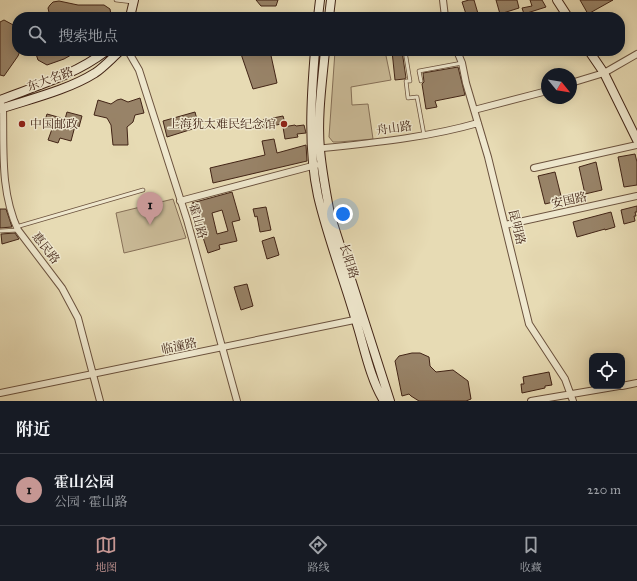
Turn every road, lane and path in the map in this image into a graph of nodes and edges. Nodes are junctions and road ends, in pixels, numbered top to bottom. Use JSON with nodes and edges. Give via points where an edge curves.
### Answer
{"nodes":[{"id":1,"x":116,"y":0,"type":"edge"},
{"id":2,"x":320,"y":0,"type":"edge"},
{"id":3,"x":331,"y":0,"type":"edge"},
{"id":4,"x":443,"y":0,"type":"edge"},
{"id":5,"x":557,"y":0,"type":"edge"},
{"id":6,"x":133,"y":1,"type":"edge"},
{"id":7,"x":131,"y":12,"type":"edge"},
{"id":8,"x":319,"y":12,"type":"edge"},
{"id":9,"x":330,"y":12,"type":"edge"},
{"id":10,"x":444,"y":12,"type":"edge"},
{"id":11,"x":565,"y":12,"type":"edge"},
{"id":12,"x":637,"y":54,"type":"edge"},
{"id":13,"x":100,"y":56,"type":"edge"},
{"id":14,"x":114,"y":56,"type":"edge"},
{"id":15,"x":131,"y":56,"type":"edge"},
{"id":16,"x":315,"y":56,"type":"edge"},
{"id":17,"x":325,"y":56,"type":"edge"},
{"id":18,"x":406,"y":56,"type":"edge"},
{"id":19,"x":459,"y":56,"type":"edge"},
{"id":20,"x":593,"y":56,"type":"edge"},
{"id":21,"x":462,"y":63,"type":"junction"},
{"id":22,"x":604,"y":73,"type":"junction"},
{"id":23,"x":421,"y":81,"type":"dead end"},
{"id":24,"x":577,"y":81,"type":"edge"},
{"id":25,"x":541,"y":93,"type":"edge"},
{"id":26,"x":1,"y":105,"type":"edge"},
{"id":27,"x":474,"y":110,"type":"junction"},
{"id":28,"x":478,"y":123,"type":"junction"},
{"id":29,"x":424,"y":135,"type":"junction"},
{"id":30,"x":637,"y":140,"type":"edge"},
{"id":31,"x":637,"y":145,"type":"edge"},
{"id":32,"x":316,"y":149,"type":"junction"},
{"id":33,"x":318,"y":165,"type":"junction"},
{"id":34,"x":534,"y":168,"type":"dead end"},
{"id":35,"x":143,"y":190,"type":"dead end"},
{"id":36,"x":637,"y":196,"type":"edge"},
{"id":37,"x":180,"y":201,"type":"junction"},
{"id":38,"x":506,"y":225,"type":"junction"},
{"id":39,"x":17,"y":228,"type":"junction"},
{"id":40,"x":0,"y":231,"type":"edge"},
{"id":41,"x":359,"y":318,"type":"junction"},
{"id":42,"x":222,"y":348,"type":"junction"},
{"id":43,"x":94,"y":375,"type":"junction"},
{"id":44,"x":637,"y":383,"type":"edge"},
{"id":45,"x":625,"y":385,"type":"edge"},
{"id":46,"x":601,"y":389,"type":"edge"},
{"id":47,"x":0,"y":394,"type":"edge"},
{"id":48,"x":570,"y":394,"type":"junction"},
{"id":49,"x":100,"y":401,"type":"edge"},
{"id":50,"x":237,"y":401,"type":"edge"},
{"id":51,"x":384,"y":401,"type":"edge"},
{"id":52,"x":390,"y":401,"type":"edge"},
{"id":53,"x":531,"y":401,"type":"edge"},
{"id":54,"x":573,"y":401,"type":"edge"}],
"edges":[{"from":1,"to":6,"type":"lane"},
{"from":2,"to":8,"type":"main road"},
{"from":3,"to":9,"type":"main road"},
{"from":4,"to":10,"type":"street"},
{"from":5,"to":11,"type":"main road"},
{"from":6,"to":7,"type":"main road"},
{"from":12,"to":22,"type":"street"},
{"from":13,"to":26,"type":"main road","name":"东大名路","via":[[60,78]]},
{"from":14,"to":26,"type":"main road","name":"东大名路","via":[[83,80],[45,94]]},
{"from":15,"to":37,"type":"street","name":"霍山路","via":[[139,70]]},
{"from":16,"to":32,"type":"main road","name":"长阳路","via":[[311,105]]},
{"from":17,"to":32,"type":"main road","name":"长阳路"},
{"from":18,"to":29,"type":"lane","via":[[410,81],[406,81],[408,98],[417,97]]},
{"from":19,"to":21,"type":"street","name":"昆明路"},
{"from":20,"to":22,"type":"main road"},
{"from":21,"to":23,"type":"lane","via":[[419,71]]},
{"from":21,"to":27,"type":"street","name":"昆明路"},
{"from":22,"to":24,"type":"street"},
{"from":22,"to":30,"type":"main road"},
{"from":25,"to":27,"type":"street"},
{"from":26,"to":39,"type":"street","name":"惠民路","via":[[4,172],[7,194]]},
{"from":27,"to":28,"type":"street","name":"昆明路"},
{"from":28,"to":29,"type":"street","name":"舟山路"},
{"from":28,"to":38,"type":"street","name":"昆明路"},
{"from":29,"to":32,"type":"street","name":"舟山路"},
{"from":31,"to":34,"type":"street"},
{"from":32,"to":33,"type":"main road","name":"长阳路"},
{"from":33,"to":37,"type":"street"},
{"from":33,"to":41,"type":"main road","name":"长阳路","via":[[318,195],[327,230]]},
{"from":35,"to":39,"type":"lane"},
{"from":36,"to":38,"type":"street","name":"安国路"},
{"from":37,"to":42,"type":"street","name":"霍山路"},
{"from":38,"to":48,"type":"street","name":"昆明路","via":[[529,324],[565,379]]},
{"from":39,"to":40,"type":"lane"},
{"from":39,"to":43,"type":"street","name":"惠民路","via":[[72,305]]},
{"from":41,"to":42,"type":"street","name":"临潼路"},
{"from":41,"to":51,"type":"main road","name":"长阳路","via":[[377,390]]},
{"from":41,"to":52,"type":"main road","name":"长阳路"},
{"from":42,"to":43,"type":"street","name":"临潼路"},
{"from":42,"to":50,"type":"street","name":"霍山路"},
{"from":43,"to":47,"type":"street","name":"临潼路"},
{"from":43,"to":49,"type":"street","name":"惠民路"},
{"from":44,"to":45,"type":"street"},
{"from":46,"to":48,"type":"street"},
{"from":48,"to":53,"type":"street"},
{"from":48,"to":54,"type":"street","name":"昆明路"}]}
